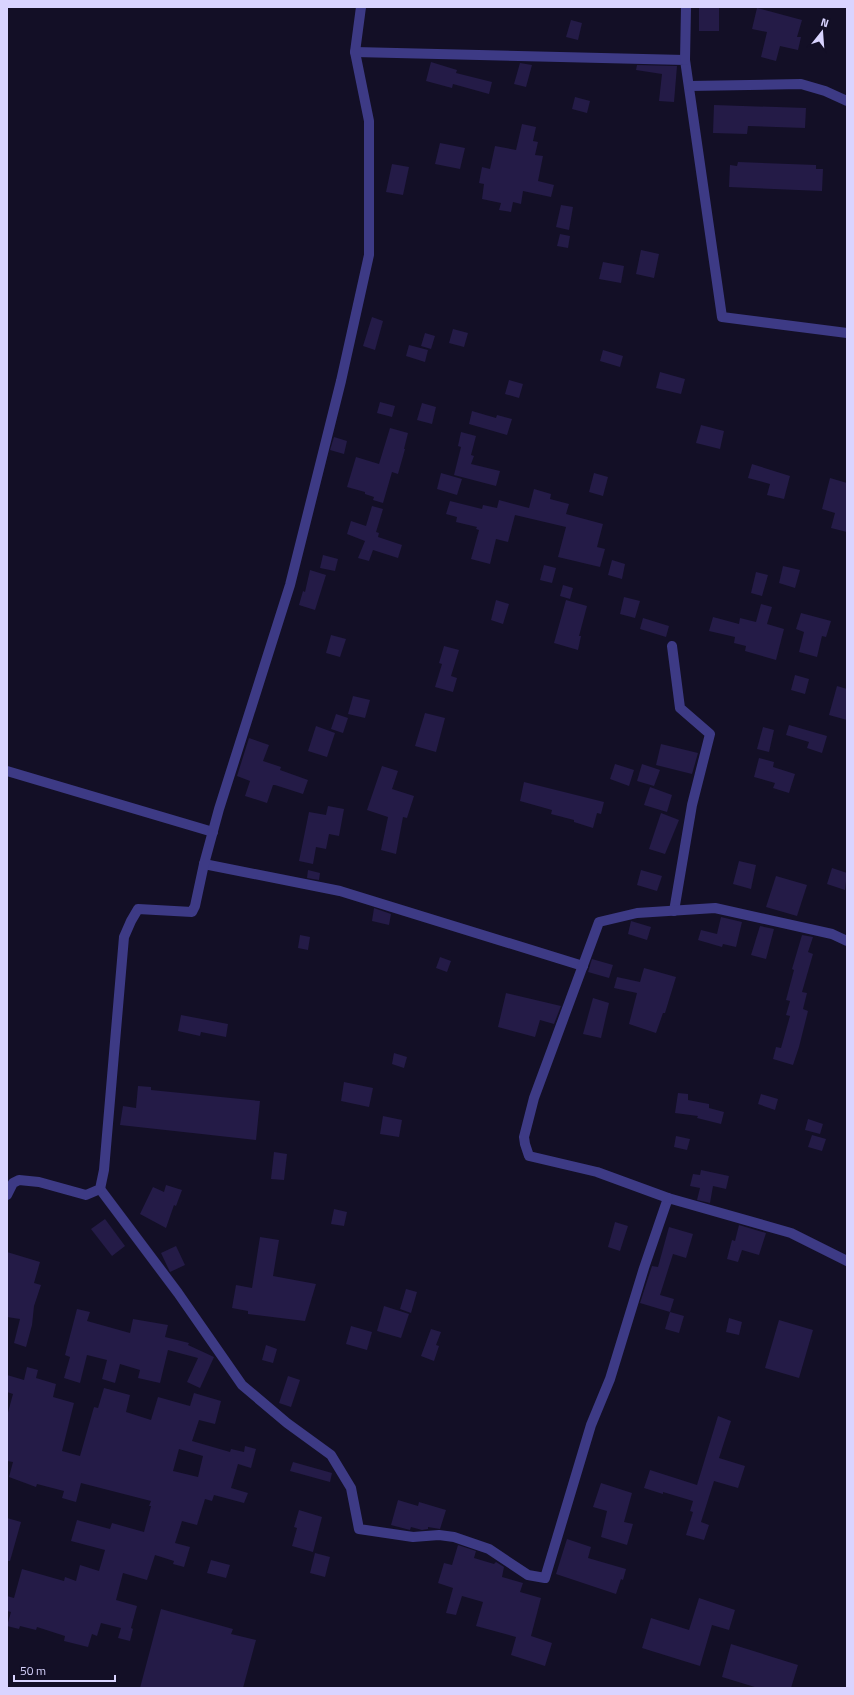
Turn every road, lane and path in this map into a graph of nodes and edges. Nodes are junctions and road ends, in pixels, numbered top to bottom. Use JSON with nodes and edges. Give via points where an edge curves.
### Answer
{"nodes":[{"id":1,"x":361,"y":7,"type":"edge"},
{"id":2,"x":686,"y":7,"type":"edge"},
{"id":3,"x":355,"y":52,"type":"junction"},
{"id":4,"x":685,"y":60,"type":"junction"},
{"id":5,"x":689,"y":86,"type":"junction"},
{"id":6,"x":847,"y":101,"type":"edge"},
{"id":7,"x":847,"y":333,"type":"edge"},
{"id":8,"x":672,"y":646,"type":"dead end"},
{"id":9,"x":7,"y":771,"type":"edge"},
{"id":10,"x":213,"y":832,"type":"junction"},
{"id":11,"x":204,"y":864,"type":"junction"},
{"id":12,"x":674,"y":911,"type":"junction"},
{"id":13,"x":847,"y":941,"type":"edge"},
{"id":14,"x":583,"y":966,"type":"junction"},
{"id":15,"x":100,"y":1189,"type":"junction"},
{"id":16,"x":7,"y":1195,"type":"edge"},
{"id":17,"x":668,"y":1198,"type":"junction"},
{"id":18,"x":847,"y":1261,"type":"edge"}],
"edges":[{"from":1,"to":3,"type":"street"},
{"from":2,"to":4,"type":"street"},
{"from":3,"to":4,"type":"street"},
{"from":3,"to":10,"type":"street","via":[[369,120],[369,255],[341,381],[290,584]]},
{"from":4,"to":5,"type":"street"},
{"from":5,"to":6,"type":"street","via":[[801,84]]},
{"from":5,"to":7,"type":"street","via":[[722,317]]},
{"from":8,"to":12,"type":"street","via":[[680,708],[710,734],[692,806]]},
{"from":9,"to":10,"type":"street"},
{"from":10,"to":11,"type":"street"},
{"from":11,"to":14,"type":"street","via":[[340,891]]},
{"from":11,"to":15,"type":"street","via":[[196,906],[192,912],[138,909],[124,937],[104,1170]]},
{"from":12,"to":13,"type":"street","via":[[715,908],[832,934]]},
{"from":12,"to":14,"type":"street","via":[[637,913],[599,922]]},
{"from":14,"to":17,"type":"street","via":[[534,1098],[524,1137],[529,1156],[597,1172]]},
{"from":15,"to":16,"type":"street","via":[[86,1195],[39,1182],[19,1180],[13,1183]]},
{"from":15,"to":17,"type":"street","via":[[178,1293],[242,1385],[287,1423],[331,1455],[351,1488],[359,1529],[413,1538],[439,1535],[454,1537],[489,1549],[528,1575],[545,1578],[591,1425],[610,1379]]},
{"from":17,"to":18,"type":"street","via":[[791,1234]]}]}
